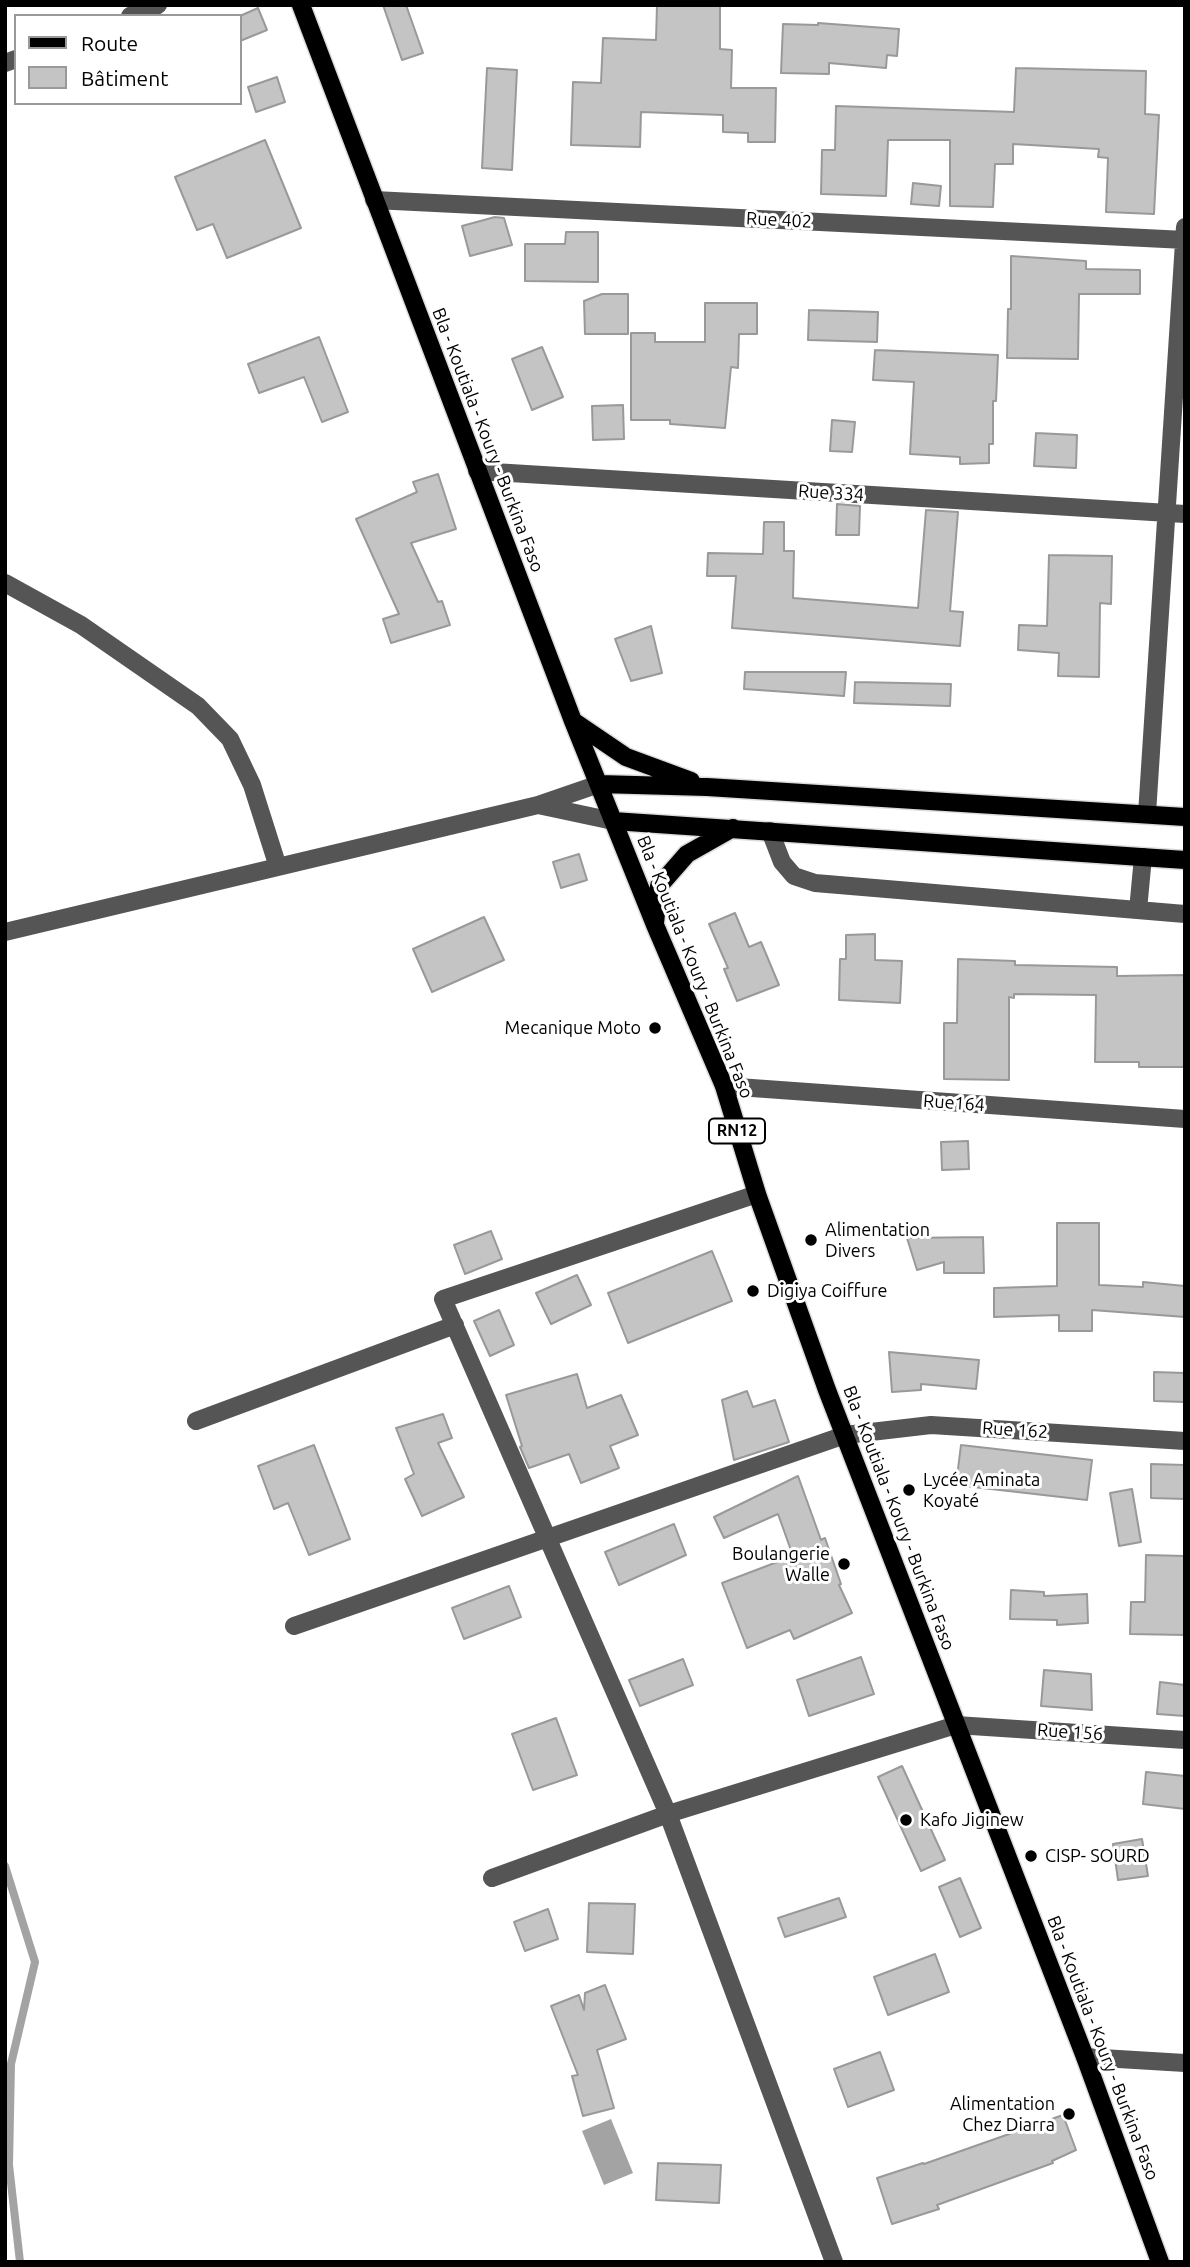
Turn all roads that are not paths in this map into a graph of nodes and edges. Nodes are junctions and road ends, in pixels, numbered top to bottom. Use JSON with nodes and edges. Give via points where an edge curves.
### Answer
{"nodes":[{"id":1,"x":158,"y":5,"type":"edge"},
{"id":2,"x":301,"y":5,"type":"edge"},
{"id":3,"x":135,"y":14,"type":"edge"},
{"id":4,"x":374,"y":200,"type":"junction"},
{"id":5,"x":1185,"y":227,"type":"edge"},
{"id":6,"x":1184,"y":240,"type":"edge"},
{"id":7,"x":477,"y":471,"type":"junction"},
{"id":8,"x":1166,"y":513,"type":"junction"},
{"id":9,"x":1185,"y":514,"type":"edge"},
{"id":10,"x":5,"y":583,"type":"edge"},
{"id":11,"x":573,"y":721,"type":"junction"},
{"id":12,"x":599,"y":784,"type":"junction"},
{"id":13,"x":708,"y":787,"type":"junction"},
{"id":14,"x":538,"y":805,"type":"junction"},
{"id":15,"x":1147,"y":814,"type":"junction"},
{"id":16,"x":1185,"y":817,"type":"edge"},
{"id":17,"x":613,"y":821,"type":"junction"},
{"id":18,"x":733,"y":828,"type":"junction"},
{"id":19,"x":770,"y":831,"type":"junction"},
{"id":20,"x":1143,"y":857,"type":"junction"},
{"id":21,"x":1185,"y":860,"type":"edge"},
{"id":22,"x":278,"y":867,"type":"junction"},
{"id":23,"x":1138,"y":910,"type":"junction"},
{"id":24,"x":1185,"y":914,"type":"edge"},
{"id":25,"x":655,"y":925,"type":"junction"},
{"id":26,"x":5,"y":932,"type":"edge"},
{"id":27,"x":723,"y":1086,"type":"junction"},
{"id":28,"x":1185,"y":1119,"type":"edge"},
{"id":29,"x":757,"y":1195,"type":"junction"},
{"id":30,"x":454,"y":1325,"type":"junction"},
{"id":31,"x":196,"y":1421,"type":"dead end"},
{"id":32,"x":845,"y":1435,"type":"junction"},
{"id":33,"x":1185,"y":1441,"type":"edge"},
{"id":34,"x":547,"y":1537,"type":"junction"},
{"id":35,"x":294,"y":1626,"type":"dead end"},
{"id":36,"x":956,"y":1725,"type":"junction"},
{"id":37,"x":1185,"y":1740,"type":"edge"},
{"id":38,"x":668,"y":1814,"type":"junction"},
{"id":39,"x":492,"y":1878,"type":"dead end"},
{"id":40,"x":1085,"y":2057,"type":"junction"},
{"id":41,"x":1185,"y":2063,"type":"edge"},
{"id":42,"x":1162,"y":2261,"type":"edge"},
{"id":43,"x":834,"y":2262,"type":"edge"}],
"edges":[{"from":1,"to":3,"type":"street"},
{"from":2,"to":4,"type":"main road","name":"Bla - Koutiala - Koury - Burkina Faso","number":"RN12"},
{"from":4,"to":6,"type":"street","name":"Rue 402"},
{"from":4,"to":7,"type":"main road","name":"Bla - Koutiala - Koury - Burkina Faso","number":"RN12"},
{"from":5,"to":6,"type":"street"},
{"from":6,"to":8,"type":"street"},
{"from":7,"to":8,"type":"street","name":"Rue 334"},
{"from":7,"to":11,"type":"main road","name":"Bla - Koutiala - Koury - Burkina Faso","number":"RN12"},
{"from":8,"to":9,"type":"street","name":"Rue 334"},
{"from":8,"to":15,"type":"street"},
{"from":10,"to":22,"type":"street","via":[[81,625],[214,722],[230,739],[252,785]]},
{"from":11,"to":12,"type":"main road","name":"Bla - Koutiala - Koury - Burkina Faso","number":"RN12"},
{"from":11,"to":13,"type":"main road","via":[[626,757]]},
{"from":12,"to":13,"type":"main road"},
{"from":12,"to":14,"type":"street"},
{"from":12,"to":17,"type":"main road","name":"Bla - Koutiala - Koury - Burkina Faso","number":"RN12"},
{"from":13,"to":15,"type":"main road"},
{"from":14,"to":17,"type":"street"},
{"from":14,"to":22,"type":"street"},
{"from":15,"to":16,"type":"main road"},
{"from":17,"to":18,"type":"main road"},
{"from":17,"to":25,"type":"main road","name":"Bla - Koutiala - Koury - Burkina Faso","number":"RN12"},
{"from":18,"to":19,"type":"main road"},
{"from":18,"to":25,"type":"main road","via":[[687,854],[659,886]]},
{"from":19,"to":20,"type":"main road"},
{"from":19,"to":23,"type":"street","via":[[782,862],[794,876],[814,883]]},
{"from":20,"to":21,"type":"main road"},
{"from":20,"to":23,"type":"street"},
{"from":22,"to":26,"type":"street"},
{"from":23,"to":24,"type":"street"},
{"from":25,"to":27,"type":"main road","name":"Bla - Koutiala - Koury - Burkina Faso","number":"RN12"},
{"from":27,"to":28,"type":"street","name":"Rue164"},
{"from":27,"to":29,"type":"main road","name":"Bla - Koutiala - Koury - Burkina Faso","number":"RN12"},
{"from":29,"to":30,"type":"street","via":[[443,1299]]},
{"from":29,"to":32,"type":"main road","name":"Bla - Koutiala - Koury - Burkina Faso","number":"RN12"},
{"from":30,"to":31,"type":"street"},
{"from":30,"to":34,"type":"street"},
{"from":32,"to":33,"type":"street","name":"Rue 162","via":[[930,1425]]},
{"from":32,"to":34,"type":"street","name":"Rue 162"},
{"from":32,"to":36,"type":"main road","name":"Bla - Koutiala - Koury - Burkina Faso","number":"RN12"},
{"from":34,"to":35,"type":"street","name":"Rue 162"},
{"from":34,"to":38,"type":"street"},
{"from":36,"to":37,"type":"street","name":"Rue 156"},
{"from":36,"to":38,"type":"street"},
{"from":36,"to":40,"type":"main road","name":"Bla - Koutiala - Koury - Burkina Faso","number":"RN12"},
{"from":38,"to":39,"type":"street"},
{"from":38,"to":43,"type":"street"},
{"from":40,"to":41,"type":"street"},
{"from":40,"to":42,"type":"main road","name":"Bla - Koutiala - Koury - Burkina Faso","number":"RN12"}]}
